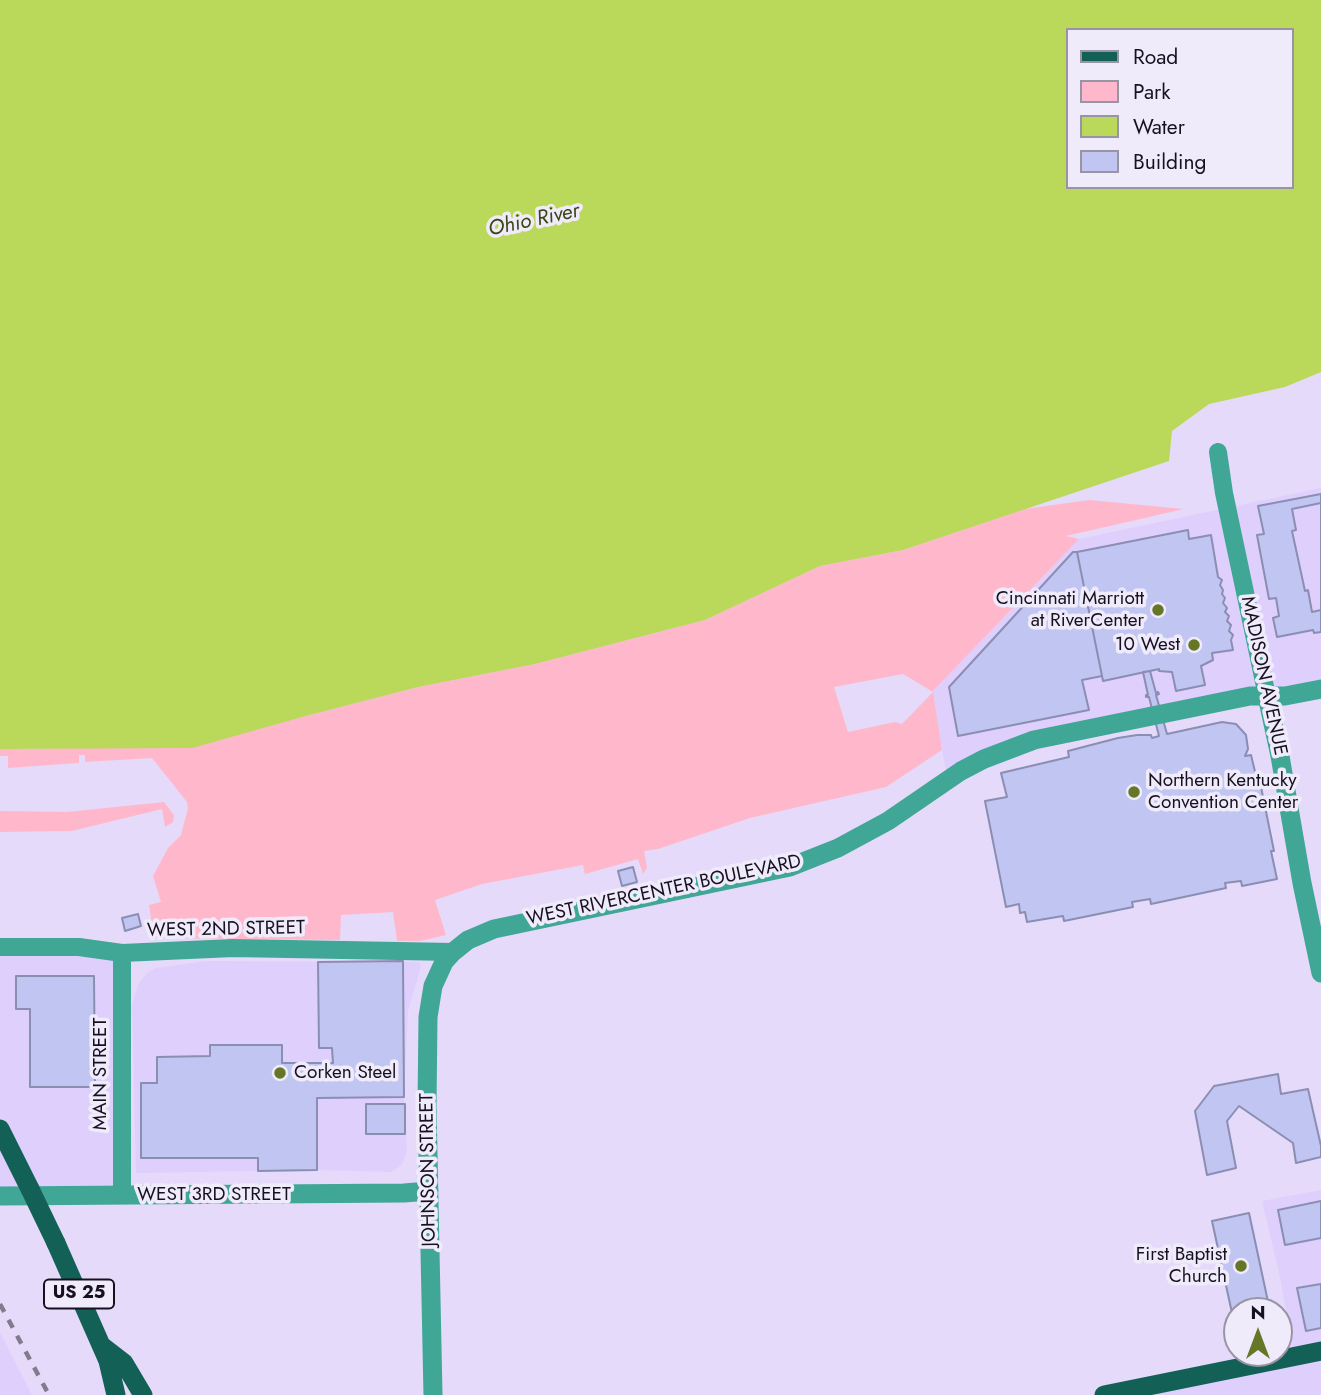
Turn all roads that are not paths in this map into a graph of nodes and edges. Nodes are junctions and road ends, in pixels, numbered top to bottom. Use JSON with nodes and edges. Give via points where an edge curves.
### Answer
{"nodes":[{"id":1,"x":1218,"y":452,"type":"dead end"},
{"id":2,"x":1321,"y":689,"type":"edge"},
{"id":3,"x":1267,"y":696,"type":"junction"},
{"id":4,"x":0,"y":947,"type":"edge"},
{"id":5,"x":453,"y":952,"type":"junction"},
{"id":6,"x":122,"y":953,"type":"junction"},
{"id":7,"x":1321,"y":973,"type":"edge"},
{"id":8,"x":0,"y":1129,"type":"edge"},
{"id":9,"x":429,"y":1191,"type":"junction"},
{"id":10,"x":122,"y":1195,"type":"junction"},
{"id":11,"x":0,"y":1196,"type":"edge"},
{"id":12,"x":102,"y":1346,"type":"junction"},
{"id":13,"x":1321,"y":1351,"type":"edge"},
{"id":14,"x":112,"y":1389,"type":"edge"},
{"id":15,"x":143,"y":1395,"type":"edge"},
{"id":16,"x":433,"y":1395,"type":"edge"},
{"id":17,"x":1104,"y":1395,"type":"edge"}],
"edges":[{"from":1,"to":3,"type":"street","name":"MADISON AVENUE"},
{"from":2,"to":3,"type":"street","name":"WEST RIVERCENTER BOULEVARD"},
{"from":3,"to":5,"type":"street","name":"WEST RIVERCENTER BOULEVARD","via":[[1034,740],[984,759],[888,821],[790,867],[494,929]]},
{"from":3,"to":7,"type":"street","name":"MADISON AVENUE"},
{"from":4,"to":6,"type":"street","name":"WEST 2ND STREET","via":[[79,947]]},
{"from":5,"to":6,"type":"street","name":"WEST 2ND STREET","via":[[233,948]]},
{"from":5,"to":9,"type":"street","name":"JOHNSON STREET","via":[[433,986],[428,1017]]},
{"from":6,"to":10,"type":"street","name":"MAIN STREET"},
{"from":8,"to":12,"type":"main road","number":"US 25","bridge":true},
{"from":9,"to":10,"type":"street","name":"WEST 3RD STREET"},
{"from":9,"to":16,"type":"street","name":"JOHNSON STREET"},
{"from":10,"to":11,"type":"street","name":"WEST 3RD STREET"},
{"from":12,"to":14,"type":"main road","number":"US 25"},
{"from":12,"to":15,"type":"main road","via":[[124,1363]]},
{"from":13,"to":17,"type":"main road"}]}
